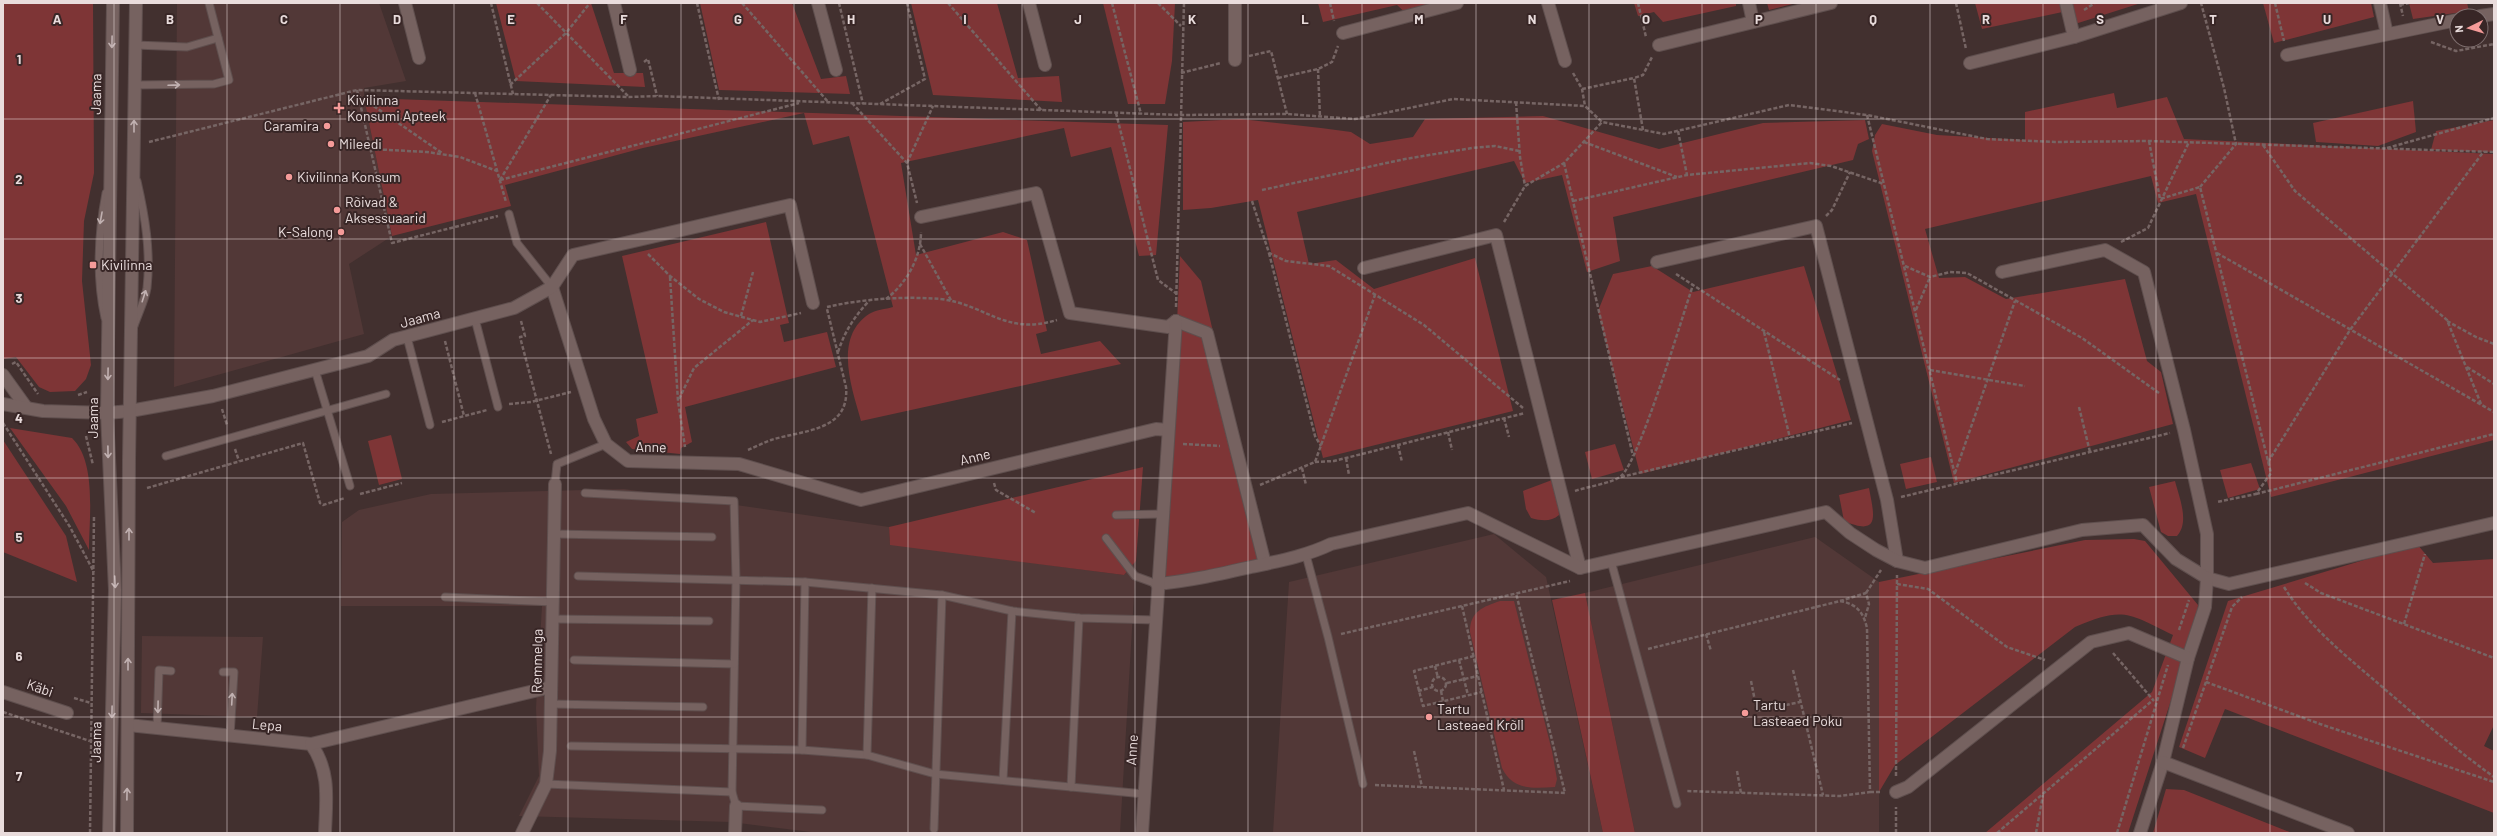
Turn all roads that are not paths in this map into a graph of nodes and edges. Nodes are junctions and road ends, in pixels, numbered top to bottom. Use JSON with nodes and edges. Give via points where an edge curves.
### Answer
{"nodes":[{"id":1,"x":113,"y":3,"type":"edge"},
{"id":2,"x":136,"y":3,"type":"edge"},
{"id":3,"x":209,"y":3,"type":"edge"},
{"id":4,"x":405,"y":3,"type":"edge"},
{"id":5,"x":614,"y":3,"type":"edge"},
{"id":6,"x":818,"y":3,"type":"edge"},
{"id":7,"x":1029,"y":3,"type":"edge"},
{"id":8,"x":1235,"y":3,"type":"edge"},
{"id":9,"x":1457,"y":3,"type":"edge"},
{"id":10,"x":1548,"y":3,"type":"edge"},
{"id":11,"x":1748,"y":3,"type":"edge"},
{"id":12,"x":1831,"y":3,"type":"edge"},
{"id":13,"x":2066,"y":3,"type":"edge"},
{"id":14,"x":2181,"y":3,"type":"edge"},
{"id":15,"x":2380,"y":3,"type":"edge"},
{"id":16,"x":1438,"y":5,"type":"edge"},
{"id":17,"x":1753,"y":22,"type":"junction"},
{"id":18,"x":2449,"y":22,"type":"edge"},
{"id":19,"x":1343,"y":33,"type":"road end"},
{"id":20,"x":2387,"y":34,"type":"junction"},
{"id":21,"x":2074,"y":37,"type":"junction"},
{"id":22,"x":218,"y":38,"type":"junction"},
{"id":23,"x":135,"y":45,"type":"junction"},
{"id":24,"x":1652,"y":47,"type":"road end"},
{"id":25,"x":2287,"y":55,"type":"road end"},
{"id":26,"x":419,"y":58,"type":"dead end"},
{"id":27,"x":1235,"y":60,"type":"dead end"},
{"id":28,"x":1565,"y":61,"type":"road end"},
{"id":29,"x":1970,"y":63,"type":"road end"},
{"id":30,"x":1045,"y":65,"type":"dead end"},
{"id":31,"x":630,"y":70,"type":"road end"},
{"id":32,"x":836,"y":70,"type":"dead end"},
{"id":33,"x":134,"y":85,"type":"junction"},
{"id":34,"x":509,"y":214,"type":"road end"},
{"id":35,"x":921,"y":217,"type":"road end"},
{"id":36,"x":1657,"y":262,"type":"road end"},
{"id":37,"x":1364,"y":268,"type":"dead end"},
{"id":38,"x":2002,"y":272,"type":"dead end"},
{"id":39,"x":552,"y":288,"type":"junction"},
{"id":40,"x":812,"y":308,"type":"road end"},
{"id":41,"x":475,"y":319,"type":"junction"},
{"id":42,"x":1176,"y":322,"type":"junction"},
{"id":43,"x":407,"y":336,"type":"junction"},
{"id":44,"x":6,"y":370,"type":"edge"},
{"id":45,"x":315,"y":370,"type":"junction"},
{"id":46,"x":386,"y":394,"type":"dead end"},
{"id":47,"x":3,"y":404,"type":"edge"},
{"id":48,"x":26,"y":407,"type":"junction"},
{"id":49,"x":498,"y":407,"type":"road end"},
{"id":50,"x":130,"y":411,"type":"junction"},
{"id":51,"x":327,"y":411,"type":"junction"},
{"id":52,"x":107,"y":413,"type":"junction"},
{"id":53,"x":430,"y":425,"type":"road end"},
{"id":54,"x":1168,"y":430,"type":"junction"},
{"id":55,"x":606,"y":444,"type":"junction"},
{"id":56,"x":166,"y":456,"type":"dead end"},
{"id":57,"x":555,"y":479,"type":"joint"},
{"id":58,"x":350,"y":486,"type":"dead end"},
{"id":59,"x":585,"y":493,"type":"dead end"},
{"id":60,"x":1162,"y":514,"type":"junction"},
{"id":61,"x":1116,"y":515,"type":"dead end"},
{"id":62,"x":2494,"y":523,"type":"edge"},
{"id":63,"x":554,"y":534,"type":"junction"},
{"id":64,"x":712,"y":537,"type":"dead end"},
{"id":65,"x":1106,"y":538,"type":"dead end"},
{"id":66,"x":1306,"y":555,"type":"junction"},
{"id":67,"x":1893,"y":559,"type":"junction"},
{"id":68,"x":1611,"y":561,"type":"junction"},
{"id":69,"x":1264,"y":564,"type":"junction"},
{"id":70,"x":1580,"y":568,"type":"junction"},
{"id":71,"x":2202,"y":575,"type":"junction"},
{"id":72,"x":578,"y":576,"type":"dead end"},
{"id":73,"x":736,"y":579,"type":"junction"},
{"id":74,"x":805,"y":582,"type":"junction"},
{"id":75,"x":1158,"y":584,"type":"junction"},
{"id":76,"x":872,"y":588,"type":"junction"},
{"id":77,"x":942,"y":595,"type":"junction"},
{"id":78,"x":445,"y":598,"type":"dead end"},
{"id":79,"x":553,"y":602,"type":"junction"},
{"id":80,"x":1012,"y":611,"type":"junction"},
{"id":81,"x":1079,"y":618,"type":"junction"},
{"id":82,"x":552,"y":619,"type":"junction"},
{"id":83,"x":1156,"y":620,"type":"junction"},
{"id":84,"x":709,"y":621,"type":"dead end"},
{"id":85,"x":2188,"y":658,"type":"junction"},
{"id":86,"x":574,"y":660,"type":"dead end"},
{"id":87,"x":734,"y":664,"type":"junction"},
{"id":88,"x":171,"y":671,"type":"dead end"},
{"id":89,"x":223,"y":672,"type":"dead end"},
{"id":90,"x":552,"y":687,"type":"junction"},
{"id":91,"x":3,"y":692,"type":"edge"},
{"id":92,"x":551,"y":704,"type":"junction"},
{"id":93,"x":703,"y":707,"type":"dead end"},
{"id":94,"x":67,"y":714,"type":"dead end"},
{"id":95,"x":128,"y":725,"type":"junction"},
{"id":96,"x":157,"y":728,"type":"junction"},
{"id":97,"x":230,"y":736,"type":"junction"},
{"id":98,"x":311,"y":744,"type":"junction"},
{"id":99,"x":571,"y":746,"type":"dead end"},
{"id":100,"x":732,"y":750,"type":"junction"},
{"id":101,"x":802,"y":750,"type":"junction"},
{"id":102,"x":867,"y":755,"type":"junction"},
{"id":103,"x":2168,"y":764,"type":"junction"},
{"id":104,"x":935,"y":774,"type":"junction"},
{"id":105,"x":1003,"y":780,"type":"junction"},
{"id":106,"x":546,"y":784,"type":"junction"},
{"id":107,"x":1363,"y":784,"type":"road end"},
{"id":108,"x":1071,"y":787,"type":"junction"},
{"id":109,"x":732,"y":792,"type":"junction"},
{"id":110,"x":1896,"y":792,"type":"road end"},
{"id":111,"x":1144,"y":794,"type":"junction"},
{"id":112,"x":1677,"y":804,"type":"dead end"},
{"id":113,"x":736,"y":806,"type":"junction"},
{"id":114,"x":822,"y":810,"type":"dead end"},
{"id":115,"x":934,"y":829,"type":"dead end"},
{"id":116,"x":109,"y":833,"type":"edge"},
{"id":117,"x":127,"y":833,"type":"edge"},
{"id":118,"x":325,"y":833,"type":"edge"},
{"id":119,"x":522,"y":833,"type":"edge"},
{"id":120,"x":735,"y":833,"type":"edge"},
{"id":121,"x":1142,"y":833,"type":"edge"},
{"id":122,"x":2140,"y":833,"type":"edge"},
{"id":123,"x":2348,"y":833,"type":"edge"}],
"edges":[{"from":1,"to":52,"type":"street","name":"Jaama","one_way":true},
{"from":2,"to":23,"type":"street"},
{"from":3,"to":22,"type":"lane"},
{"from":4,"to":26,"type":"street"},
{"from":5,"to":31,"type":"street"},
{"from":6,"to":32,"type":"street"},
{"from":7,"to":30,"type":"street"},
{"from":8,"to":27,"type":"street"},
{"from":9,"to":16,"type":"street"},
{"from":10,"to":28,"type":"street"},
{"from":11,"to":17,"type":"street"},
{"from":12,"to":17,"type":"street"},
{"from":13,"to":21,"type":"street"},
{"from":14,"to":21,"type":"street"},
{"from":15,"to":20,"type":"street"},
{"from":16,"to":19,"type":"street"},
{"from":17,"to":24,"type":"street"},
{"from":18,"to":20,"type":"street"},
{"from":20,"to":25,"type":"street"},
{"from":21,"to":29,"type":"street"},
{"from":22,"to":23,"type":"lane","via":[[188,47]]},
{"from":33,"to":22,"type":"lane","one_way":true,"via":[[214,84],[229,80]]},
{"from":23,"to":33,"type":"street"},
{"from":50,"to":33,"type":"street","one_way":true},
{"from":34,"to":39,"type":"lane","via":[[517,243]]},
{"from":35,"to":42,"type":"street","via":[[1036,193],[1070,313],[1168,328]]},
{"from":36,"to":67,"type":"street","via":[[1816,226],[1887,500]]},
{"from":37,"to":70,"type":"street","via":[[1496,235]]},
{"from":38,"to":71,"type":"street","via":[[2105,250],[2144,272],[2207,534]]},
{"from":39,"to":40,"type":"street","via":[[572,256],[790,205]]},
{"from":39,"to":41,"type":"street","name":"Jaama","via":[[518,306]]},
{"from":39,"to":55,"type":"street","name":"Anne","via":[[594,419]]},
{"from":41,"to":43,"type":"street","name":"Jaama"},
{"from":41,"to":49,"type":"lane"},
{"from":42,"to":54,"type":"street","name":"Anne"},
{"from":42,"to":69,"type":"street","via":[[1207,332]]},
{"from":43,"to":45,"type":"street","name":"Jaama","via":[[393,340],[368,356]]},
{"from":43,"to":53,"type":"lane"},
{"from":44,"to":48,"type":"street"},
{"from":45,"to":50,"type":"street","name":"Jaama","via":[[213,396]]},
{"from":45,"to":51,"type":"lane"},
{"from":46,"to":51,"type":"lane"},
{"from":47,"to":48,"type":"street","name":"Jaama"},
{"from":48,"to":52,"type":"street","name":"Jaama","via":[[43,411]]},
{"from":50,"to":52,"type":"street","name":"Jaama"},
{"from":95,"to":50,"type":"street","one_way":true},
{"from":51,"to":56,"type":"lane"},
{"from":51,"to":58,"type":"lane"},
{"from":52,"to":116,"type":"street","name":"Jaama","one_way":true,"via":[[115,590]]},
{"from":54,"to":55,"type":"street","name":"Anne","via":[[1156,429],[861,500],[739,464],[628,461]]},
{"from":54,"to":60,"type":"street","name":"Anne"},
{"from":55,"to":57,"type":"lane","via":[[557,464]]},
{"from":57,"to":63,"type":"street","name":"Remmelga"},
{"from":59,"to":73,"type":"lane","via":[[734,501]]},
{"from":60,"to":61,"type":"lane"},
{"from":60,"to":75,"type":"street","name":"Anne"},
{"from":62,"to":71,"type":"street","via":[[2229,584]]},
{"from":63,"to":64,"type":"lane"},
{"from":63,"to":79,"type":"street","name":"Remmelga"},
{"from":65,"to":75,"type":"lane","via":[[1135,576]]},
{"from":66,"to":69,"type":"street"},
{"from":66,"to":70,"type":"street","via":[[1331,544],[1468,513]]},
{"from":66,"to":107,"type":"lane"},
{"from":67,"to":68,"type":"street","via":[[1850,533],[1826,512]]},
{"from":67,"to":71,"type":"street","via":[[1925,568],[2082,530],[2143,525],[2176,559]]},
{"from":68,"to":70,"type":"street"},
{"from":68,"to":112,"type":"lane"},
{"from":69,"to":75,"type":"street","via":[[1192,581]]},
{"from":71,"to":85,"type":"street","via":[[2205,607]]},
{"from":72,"to":73,"type":"lane"},
{"from":73,"to":74,"type":"lane"},
{"from":73,"to":87,"type":"lane"},
{"from":74,"to":76,"type":"lane"},
{"from":74,"to":101,"type":"lane"},
{"from":75,"to":83,"type":"street","name":"Anne"},
{"from":76,"to":77,"type":"lane"},
{"from":76,"to":102,"type":"lane"},
{"from":77,"to":80,"type":"lane"},
{"from":77,"to":104,"type":"lane"},
{"from":78,"to":79,"type":"lane"},
{"from":79,"to":82,"type":"street","name":"Remmelga"},
{"from":80,"to":81,"type":"lane"},
{"from":80,"to":105,"type":"lane"},
{"from":81,"to":83,"type":"lane"},
{"from":81,"to":108,"type":"lane"},
{"from":82,"to":84,"type":"lane"},
{"from":82,"to":90,"type":"street","name":"Remmelga"},
{"from":83,"to":111,"type":"street","name":"Anne"},
{"from":85,"to":103,"type":"street"},
{"from":85,"to":110,"type":"street","via":[[2129,632],[2091,642],[1908,787]]},
{"from":86,"to":87,"type":"lane"},
{"from":87,"to":100,"type":"lane"},
{"from":88,"to":96,"type":"lane","one_way":true,"via":[[158,670]]},
{"from":97,"to":89,"type":"lane","one_way":true,"via":[[234,672]]},
{"from":90,"to":92,"type":"street","name":"Remmelga"},
{"from":90,"to":98,"type":"street","name":"Lepa"},
{"from":91,"to":94,"type":"street","name":"Käbi"},
{"from":92,"to":93,"type":"lane"},
{"from":92,"to":106,"type":"street","name":"Remmelga"},
{"from":95,"to":96,"type":"street","name":"Lepa"},
{"from":117,"to":95,"type":"street","one_way":true},
{"from":96,"to":97,"type":"street","name":"Lepa"},
{"from":97,"to":98,"type":"street","name":"Lepa"},
{"from":98,"to":118,"type":"street","via":[[321,758],[326,780]]},
{"from":99,"to":100,"type":"lane"},
{"from":100,"to":101,"type":"lane"},
{"from":100,"to":109,"type":"lane"},
{"from":101,"to":102,"type":"lane"},
{"from":102,"to":104,"type":"lane"},
{"from":103,"to":122,"type":"street"},
{"from":103,"to":123,"type":"street"},
{"from":104,"to":105,"type":"lane"},
{"from":104,"to":115,"type":"lane"},
{"from":105,"to":108,"type":"lane"},
{"from":106,"to":109,"type":"lane"},
{"from":106,"to":119,"type":"street","name":"Remmelga"},
{"from":108,"to":111,"type":"lane"},
{"from":109,"to":113,"type":"lane"},
{"from":111,"to":121,"type":"street","name":"Anne"},
{"from":113,"to":114,"type":"lane"},
{"from":113,"to":120,"type":"street"}]}
